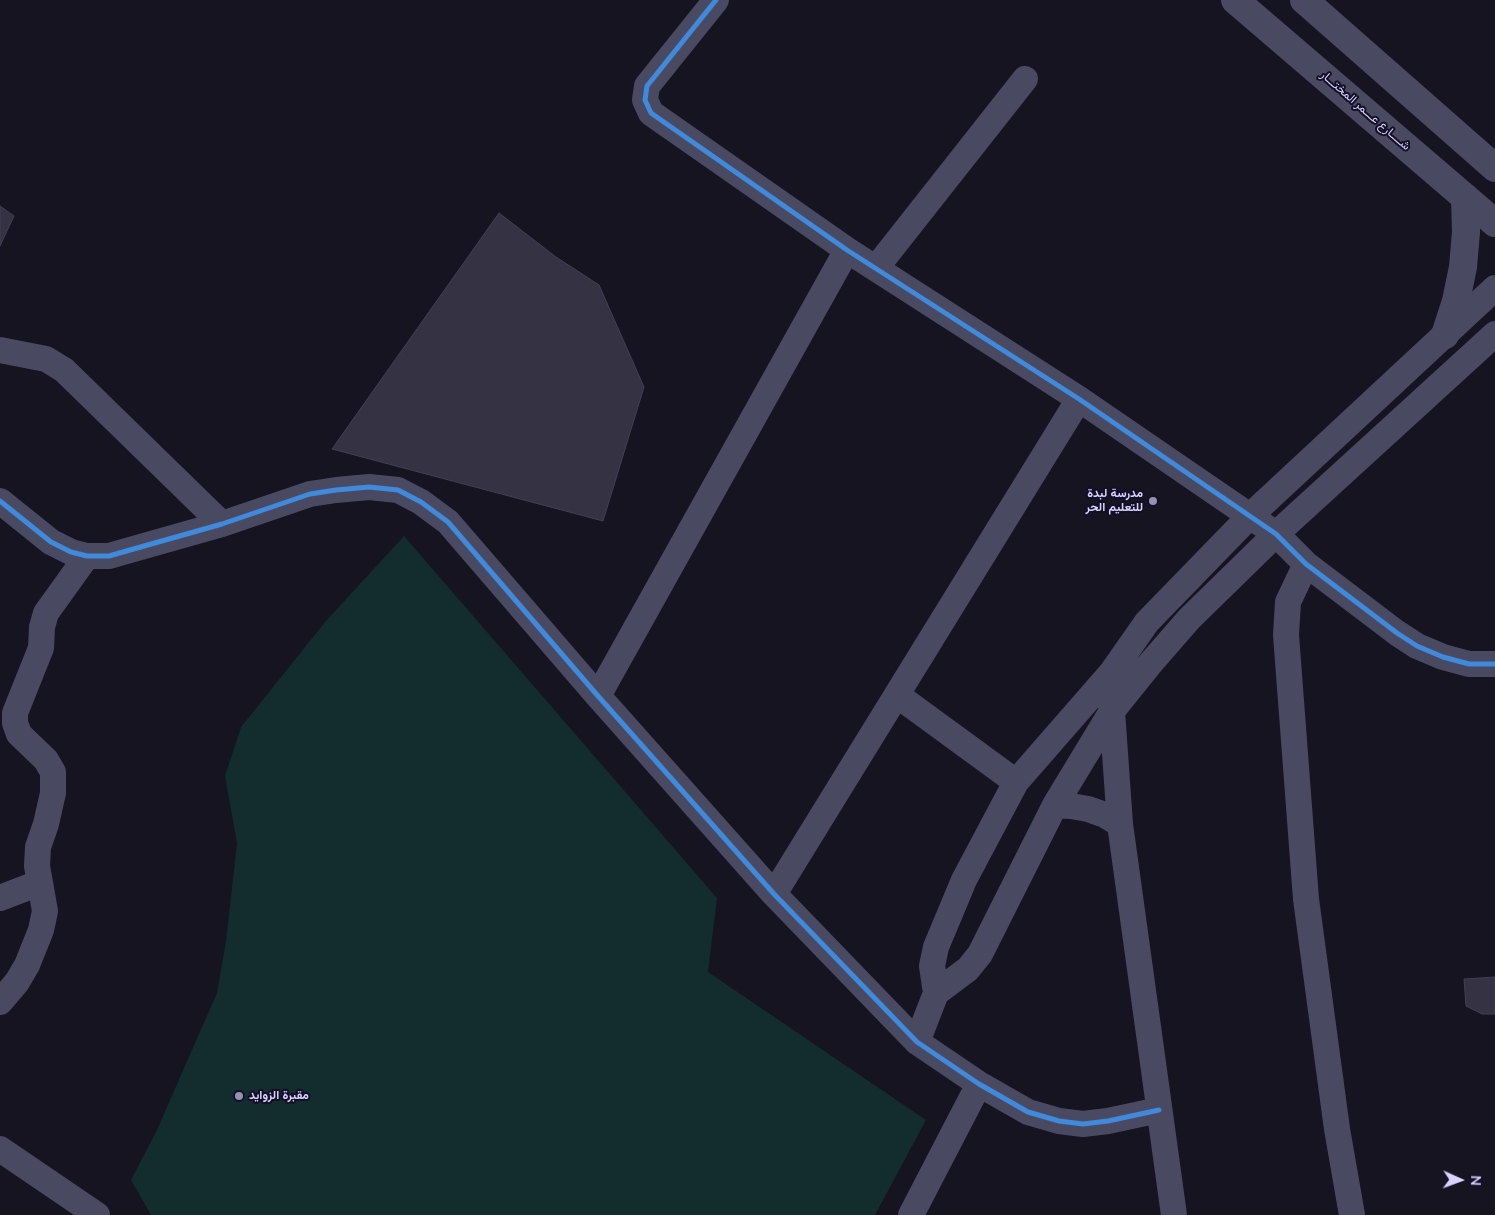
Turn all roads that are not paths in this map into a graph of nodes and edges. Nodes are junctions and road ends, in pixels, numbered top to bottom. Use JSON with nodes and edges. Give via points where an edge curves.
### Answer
{"nodes":[{"id":1,"x":716,"y":0,"type":"edge"},
{"id":2,"x":1235,"y":0,"type":"edge"},
{"id":3,"x":1304,"y":0,"type":"edge"},
{"id":4,"x":1025,"y":79,"type":"dead end"},
{"id":5,"x":1495,"y":168,"type":"edge"},
{"id":6,"x":1465,"y":197,"type":"junction"},
{"id":7,"x":1495,"y":223,"type":"edge"},
{"id":8,"x":847,"y":250,"type":"junction"},
{"id":9,"x":876,"y":268,"type":"junction"},
{"id":10,"x":1495,"y":288,"type":"edge"},
{"id":11,"x":1495,"y":334,"type":"edge"},
{"id":12,"x":1445,"y":335,"type":"junction"},
{"id":13,"x":0,"y":350,"type":"edge"},
{"id":14,"x":1079,"y":399,"type":"junction"},
{"id":15,"x":0,"y":501,"type":"edge"},
{"id":16,"x":1250,"y":516,"type":"junction"},
{"id":17,"x":222,"y":524,"type":"junction"},
{"id":18,"x":1276,"y":534,"type":"junction"},
{"id":19,"x":87,"y":556,"type":"junction"},
{"id":20,"x":1306,"y":564,"type":"junction"},
{"id":21,"x":1495,"y":664,"type":"edge"},
{"id":22,"x":1112,"y":672,"type":"junction"},
{"id":23,"x":897,"y":695,"type":"junction"},
{"id":24,"x":598,"y":696,"type":"junction"},
{"id":25,"x":1112,"y":711,"type":"junction"},
{"id":26,"x":1016,"y":782,"type":"junction"},
{"id":27,"x":1055,"y":805,"type":"junction"},
{"id":28,"x":1120,"y":824,"type":"junction"},
{"id":29,"x":39,"y":883,"type":"junction"},
{"id":30,"x":774,"y":894,"type":"junction"},
{"id":31,"x":0,"y":898,"type":"edge"},
{"id":32,"x":936,"y":993,"type":"junction"},
{"id":33,"x":0,"y":1002,"type":"edge"},
{"id":34,"x":917,"y":1042,"type":"junction"},
{"id":35,"x":979,"y":1084,"type":"junction"},
{"id":36,"x":1159,"y":1110,"type":"junction"},
{"id":37,"x":0,"y":1148,"type":"edge"},
{"id":38,"x":97,"y":1215,"type":"edge"},
{"id":39,"x":910,"y":1215,"type":"edge"},
{"id":40,"x":1174,"y":1215,"type":"edge"},
{"id":41,"x":1352,"y":1215,"type":"edge"}],
"edges":[{"from":1,"to":8,"type":"street","via":[[647,86],[645,100],[651,113]]},
{"from":2,"to":6,"type":"street","name":"شــــارع عـــمر المختـــار"},
{"from":3,"to":5,"type":"street"},
{"from":4,"to":9,"type":"street"},
{"from":6,"to":7,"type":"street","name":"شــــارع عـــمر المختـــار"},
{"from":6,"to":12,"type":"street","via":[[1463,267]]},
{"from":8,"to":9,"type":"street"},
{"from":8,"to":24,"type":"street"},
{"from":9,"to":14,"type":"street"},
{"from":10,"to":12,"type":"street"},
{"from":11,"to":18,"type":"street"},
{"from":12,"to":16,"type":"street"},
{"from":13,"to":17,"type":"street","via":[[46,359],[64,370]]},
{"from":14,"to":16,"type":"street"},
{"from":14,"to":23,"type":"street"},
{"from":15,"to":19,"type":"street","via":[[51,542]]},
{"from":16,"to":18,"type":"street"},
{"from":16,"to":22,"type":"street","via":[[1146,622]]},
{"from":17,"to":19,"type":"street","via":[[109,556]]},
{"from":17,"to":24,"type":"street","via":[[310,494],[369,486],[398,490],[448,522]]},
{"from":18,"to":20,"type":"street"},
{"from":18,"to":25,"type":"street","via":[[1189,619]]},
{"from":19,"to":29,"type":"street","via":[[46,613],[41,648],[15,713],[19,734],[46,760],[53,772],[53,793],[38,847]]},
{"from":20,"to":21,"type":"street","via":[[1417,646],[1469,664]]},
{"from":20,"to":41,"type":"street","via":[[1288,602],[1286,635],[1306,899]]},
{"from":22,"to":25,"type":"street"},
{"from":22,"to":26,"type":"street"},
{"from":23,"to":26,"type":"street"},
{"from":23,"to":30,"type":"street"},
{"from":24,"to":30,"type":"street"},
{"from":25,"to":27,"type":"street"},
{"from":25,"to":28,"type":"street"},
{"from":26,"to":32,"type":"street","via":[[964,880],[936,947],[932,966]]},
{"from":27,"to":28,"type":"street","via":[[1088,809]]},
{"from":27,"to":32,"type":"street","via":[[980,954],[968,969]]},
{"from":28,"to":36,"type":"street"},
{"from":29,"to":31,"type":"street"},
{"from":29,"to":33,"type":"street","via":[[45,910],[41,930],[18,982]]},
{"from":30,"to":34,"type":"street"},
{"from":32,"to":34,"type":"street"},
{"from":34,"to":35,"type":"street"},
{"from":35,"to":36,"type":"street","via":[[1028,1112],[1059,1121],[1083,1124]]},
{"from":35,"to":39,"type":"street"},
{"from":36,"to":40,"type":"street"},
{"from":37,"to":38,"type":"street"}]}
